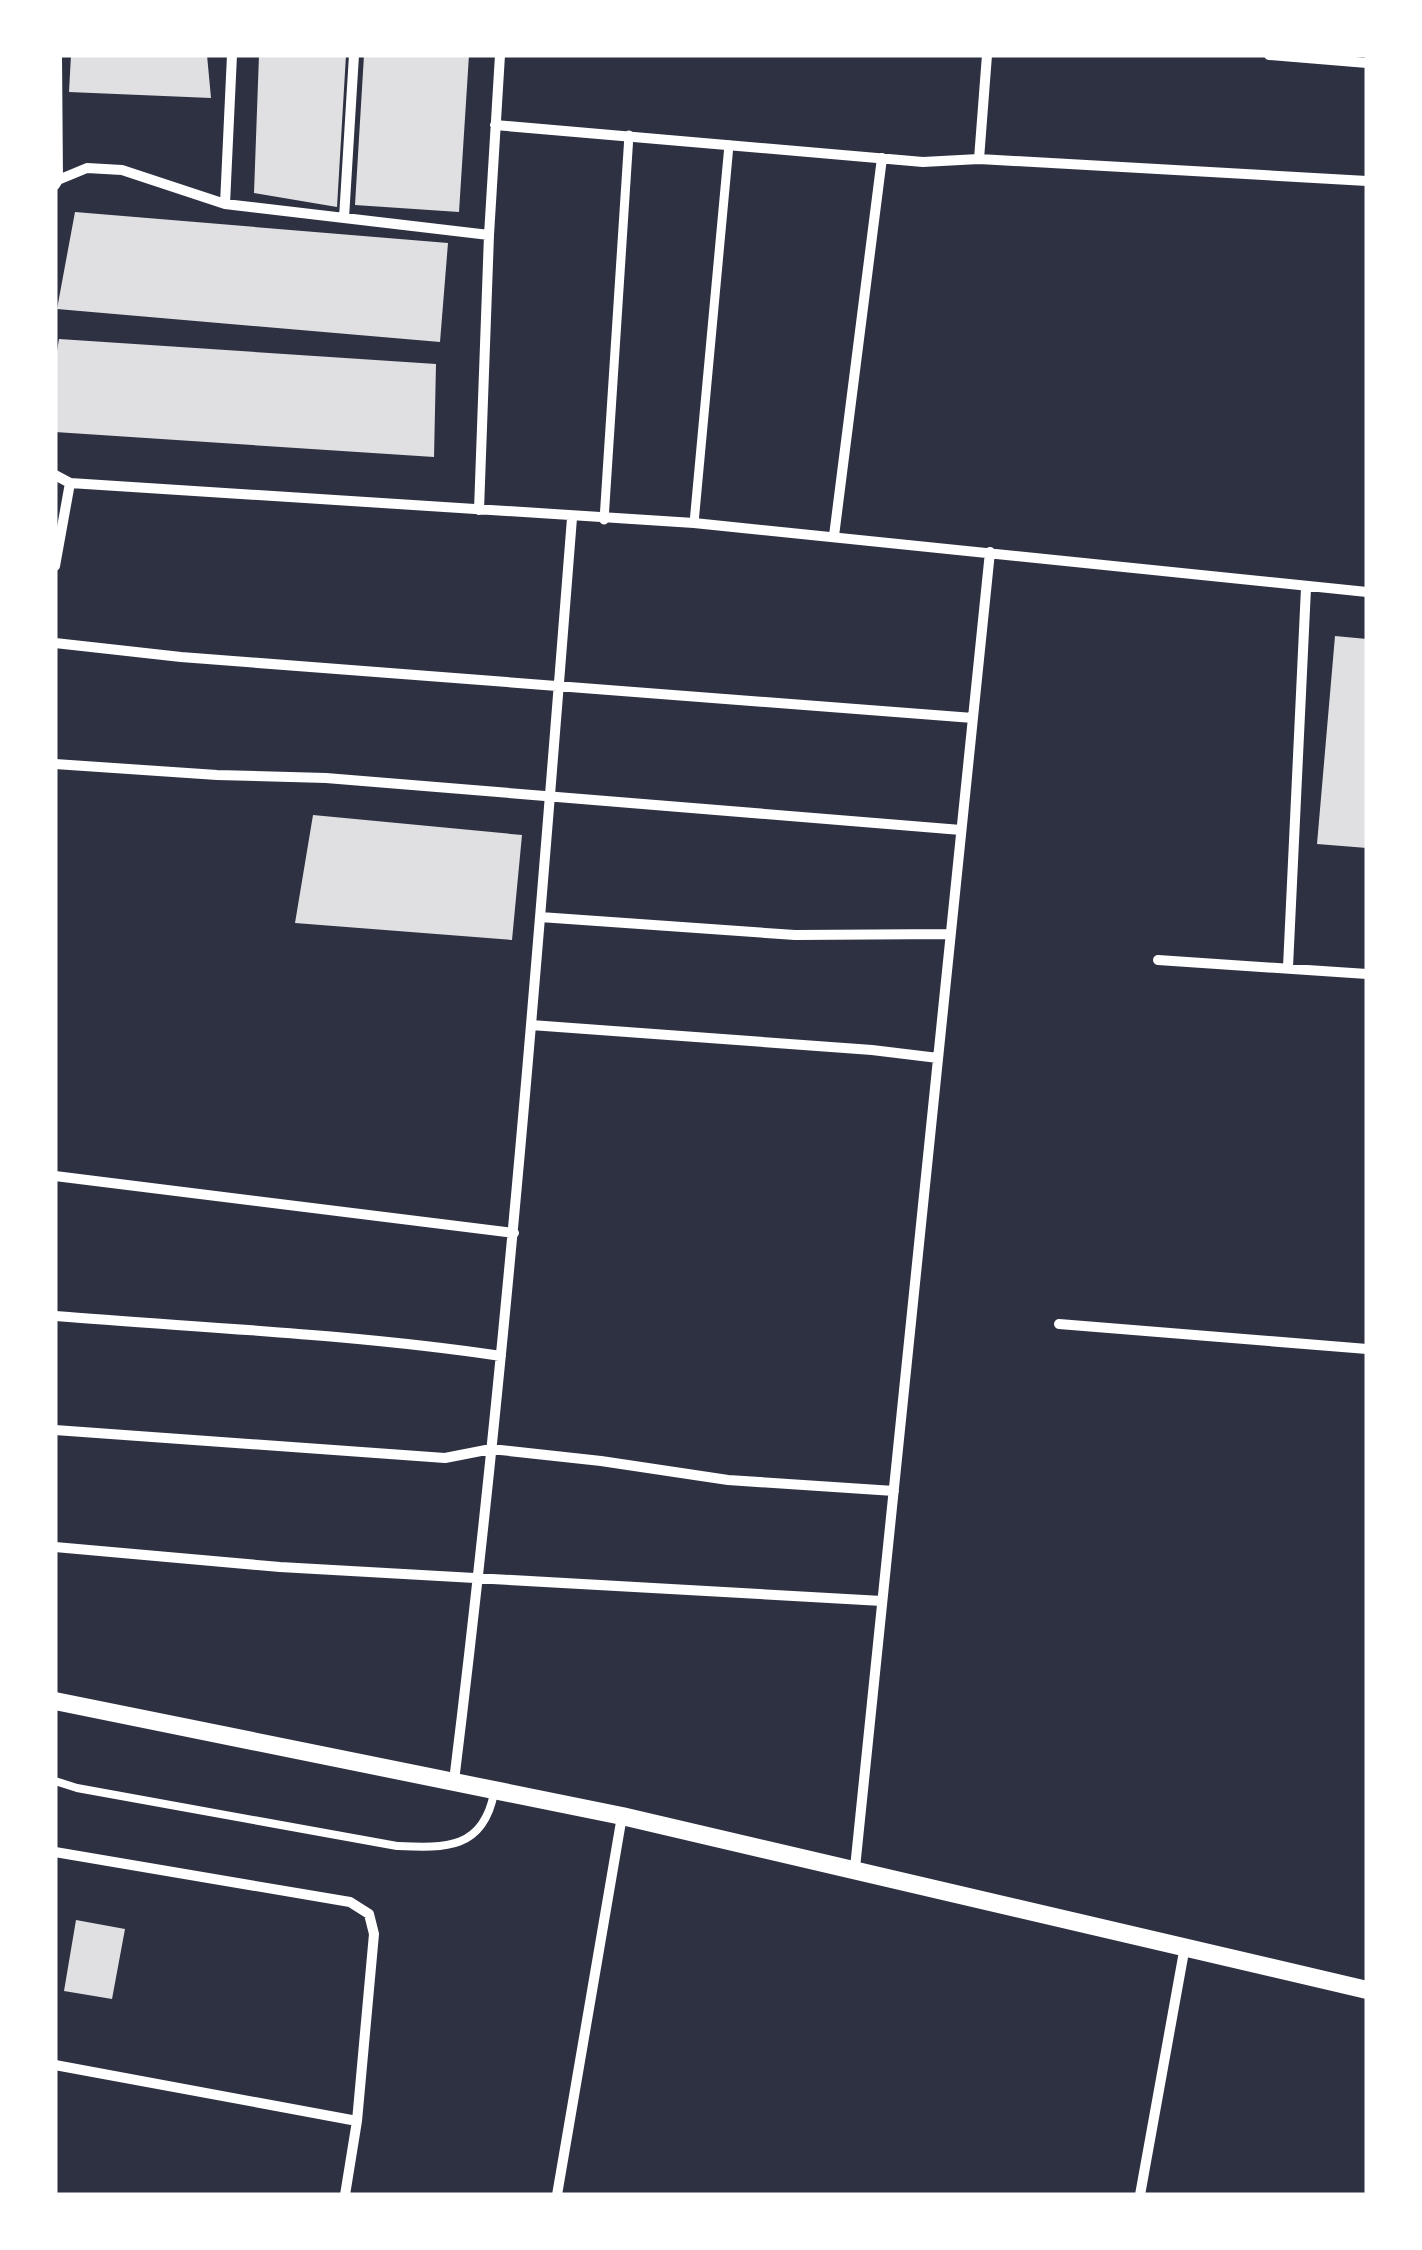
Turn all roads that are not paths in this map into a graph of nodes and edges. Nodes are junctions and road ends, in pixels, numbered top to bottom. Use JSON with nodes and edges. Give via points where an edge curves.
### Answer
{"nodes":[{"id":1,"x":57,"y":55,"type":"edge"},
{"id":2,"x":232,"y":55,"type":"edge"},
{"id":3,"x":354,"y":55,"type":"edge"},
{"id":4,"x":500,"y":55,"type":"edge"},
{"id":5,"x":987,"y":55,"type":"edge"},
{"id":6,"x":1268,"y":55,"type":"edge"},
{"id":7,"x":1292,"y":56,"type":"edge"},
{"id":8,"x":1367,"y":63,"type":"edge"},
{"id":9,"x":494,"y":125,"type":"junction"},
{"id":10,"x":629,"y":135,"type":"junction"},
{"id":11,"x":729,"y":145,"type":"junction"},
{"id":12,"x":882,"y":158,"type":"junction"},
{"id":13,"x":978,"y":159,"type":"junction"},
{"id":14,"x":1367,"y":181,"type":"edge"},
{"id":15,"x":56,"y":182,"type":"edge"},
{"id":16,"x":225,"y":204,"type":"junction"},
{"id":17,"x":344,"y":218,"type":"junction"},
{"id":18,"x":489,"y":236,"type":"junction"},
{"id":19,"x":55,"y":475,"type":"edge"},
{"id":20,"x":70,"y":483,"type":"junction"},
{"id":21,"x":479,"y":510,"type":"junction"},
{"id":22,"x":572,"y":518,"type":"junction"},
{"id":23,"x":604,"y":520,"type":"junction"},
{"id":24,"x":694,"y":523,"type":"junction"},
{"id":25,"x":834,"y":536,"type":"junction"},
{"id":26,"x":990,"y":552,"type":"junction"},
{"id":27,"x":55,"y":566,"type":"edge"},
{"id":28,"x":1306,"y":588,"type":"junction"},
{"id":29,"x":1367,"y":592,"type":"edge"},
{"id":30,"x":55,"y":643,"type":"edge"},
{"id":31,"x":559,"y":684,"type":"junction"},
{"id":32,"x":972,"y":718,"type":"junction"},
{"id":33,"x":55,"y":764,"type":"edge"},
{"id":34,"x":549,"y":796,"type":"junction"},
{"id":35,"x":961,"y":830,"type":"junction"},
{"id":36,"x":540,"y":917,"type":"junction"},
{"id":37,"x":950,"y":934,"type":"junction"},
{"id":38,"x":1158,"y":960,"type":"dead end"},
{"id":39,"x":1288,"y":966,"type":"junction"},
{"id":40,"x":1367,"y":974,"type":"edge"},
{"id":41,"x":531,"y":1026,"type":"junction"},
{"id":42,"x":938,"y":1058,"type":"junction"},
{"id":43,"x":55,"y":1176,"type":"edge"},
{"id":44,"x":514,"y":1233,"type":"junction"},
{"id":45,"x":55,"y":1316,"type":"edge"},
{"id":46,"x":1059,"y":1324,"type":"dead end"},
{"id":47,"x":1367,"y":1349,"type":"edge"},
{"id":48,"x":500,"y":1356,"type":"junction"},
{"id":49,"x":55,"y":1430,"type":"edge"},
{"id":50,"x":491,"y":1449,"type":"junction"},
{"id":51,"x":894,"y":1491,"type":"junction"},
{"id":52,"x":55,"y":1547,"type":"edge"},
{"id":53,"x":479,"y":1577,"type":"junction"},
{"id":54,"x":882,"y":1601,"type":"junction"},
{"id":55,"x":55,"y":1701,"type":"edge"},
{"id":56,"x":454,"y":1780,"type":"junction"},
{"id":57,"x":55,"y":1781,"type":"edge"},
{"id":58,"x":494,"y":1789,"type":"junction"},
{"id":59,"x":622,"y":1816,"type":"junction"},
{"id":60,"x":55,"y":1852,"type":"edge"},
{"id":61,"x":855,"y":1868,"type":"junction"},
{"id":62,"x":1185,"y":1946,"type":"junction"},
{"id":63,"x":1367,"y":1990,"type":"edge"},
{"id":64,"x":55,"y":2065,"type":"edge"},
{"id":65,"x":356,"y":2121,"type":"junction"},
{"id":66,"x":345,"y":2195,"type":"edge"},
{"id":67,"x":558,"y":2195,"type":"edge"},
{"id":68,"x":1140,"y":2195,"type":"edge"}],
"edges":[{"from":1,"to":15,"type":"street"},
{"from":2,"to":16,"type":"street"},
{"from":3,"to":17,"type":"street"},
{"from":4,"to":9,"type":"street"},
{"from":5,"to":13,"type":"street"},
{"from":6,"to":7,"type":"street"},
{"from":7,"to":8,"type":"street"},
{"from":9,"to":10,"type":"street"},
{"from":9,"to":18,"type":"street"},
{"from":10,"to":11,"type":"street"},
{"from":10,"to":23,"type":"street"},
{"from":11,"to":12,"type":"street"},
{"from":11,"to":24,"type":"street"},
{"from":12,"to":13,"type":"street"},
{"from":12,"to":25,"type":"street"},
{"from":13,"to":14,"type":"street"},
{"from":15,"to":16,"type":"street","via":[[88,168],[122,170]]},
{"from":16,"to":17,"type":"street"},
{"from":17,"to":18,"type":"street"},
{"from":18,"to":21,"type":"street"},
{"from":19,"to":20,"type":"street"},
{"from":20,"to":21,"type":"street"},
{"from":20,"to":27,"type":"street"},
{"from":21,"to":22,"type":"street"},
{"from":22,"to":23,"type":"street"},
{"from":22,"to":31,"type":"street"},
{"from":23,"to":24,"type":"street"},
{"from":24,"to":25,"type":"street"},
{"from":25,"to":26,"type":"street"},
{"from":26,"to":28,"type":"street"},
{"from":26,"to":32,"type":"street"},
{"from":28,"to":29,"type":"street"},
{"from":28,"to":39,"type":"street"},
{"from":30,"to":31,"type":"street"},
{"from":31,"to":32,"type":"street"},
{"from":31,"to":34,"type":"street"},
{"from":32,"to":35,"type":"street"},
{"from":33,"to":34,"type":"street"},
{"from":34,"to":35,"type":"street"},
{"from":34,"to":36,"type":"street"},
{"from":35,"to":37,"type":"street"},
{"from":36,"to":37,"type":"street","via":[[795,935]]},
{"from":36,"to":41,"type":"street"},
{"from":37,"to":42,"type":"street"},
{"from":38,"to":39,"type":"street"},
{"from":39,"to":40,"type":"street"},
{"from":41,"to":42,"type":"street"},
{"from":41,"to":44,"type":"street"},
{"from":42,"to":51,"type":"street"},
{"from":43,"to":44,"type":"street"},
{"from":44,"to":48,"type":"street"},
{"from":45,"to":48,"type":"street","via":[[401,1342]]},
{"from":46,"to":47,"type":"street"},
{"from":48,"to":50,"type":"street"},
{"from":49,"to":50,"type":"street","via":[[445,1458]]},
{"from":50,"to":51,"type":"street","via":[[728,1480]]},
{"from":50,"to":53,"type":"street"},
{"from":51,"to":54,"type":"street"},
{"from":52,"to":53,"type":"street"},
{"from":53,"to":54,"type":"street"},
{"from":53,"to":56,"type":"street"},
{"from":54,"to":61,"type":"street"},
{"from":55,"to":56,"type":"street"},
{"from":56,"to":58,"type":"street"},
{"from":57,"to":58,"type":"lane","via":[[397,1846],[441,1848],[463,1842],[480,1827]]},
{"from":58,"to":59,"type":"street"},
{"from":59,"to":61,"type":"street"},
{"from":59,"to":67,"type":"street"},
{"from":60,"to":65,"type":"street","via":[[350,1902],[369,1914],[374,1934]]},
{"from":61,"to":62,"type":"street"},
{"from":62,"to":63,"type":"street"},
{"from":62,"to":68,"type":"street"},
{"from":64,"to":65,"type":"street"},
{"from":65,"to":66,"type":"street"}]}
